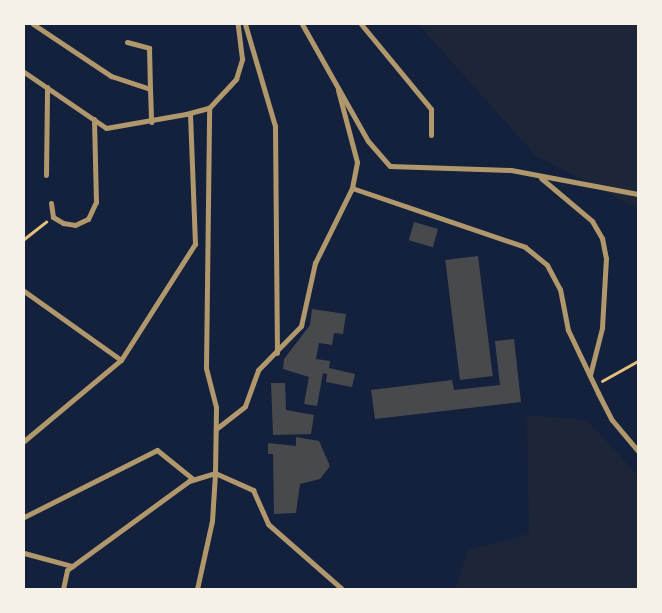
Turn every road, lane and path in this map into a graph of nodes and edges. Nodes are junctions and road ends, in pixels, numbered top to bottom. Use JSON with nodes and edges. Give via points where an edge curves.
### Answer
{"nodes":[{"id":1,"x":33,"y":24,"type":"edge"},
{"id":2,"x":238,"y":24,"type":"edge"},
{"id":3,"x":245,"y":24,"type":"edge"},
{"id":4,"x":302,"y":24,"type":"edge"},
{"id":5,"x":361,"y":24,"type":"edge"},
{"id":6,"x":128,"y":42,"type":"dead end"},
{"id":7,"x":24,"y":72,"type":"edge"},
{"id":8,"x":337,"y":85,"type":"junction"},
{"id":9,"x":47,"y":87,"type":"junction"},
{"id":10,"x":150,"y":89,"type":"junction"},
{"id":11,"x":209,"y":108,"type":"junction"},
{"id":12,"x":190,"y":113,"type":"junction"},
{"id":13,"x":94,"y":119,"type":"junction"},
{"id":14,"x":151,"y":122,"type":"junction"},
{"id":15,"x":431,"y":135,"type":"dead end"},
{"id":16,"x":46,"y":176,"type":"dead end"},
{"id":17,"x":539,"y":176,"type":"junction"},
{"id":18,"x":352,"y":188,"type":"junction"},
{"id":19,"x":638,"y":194,"type":"edge"},
{"id":20,"x":51,"y":203,"type":"dead end"},
{"id":21,"x":53,"y":217,"type":"junction"},
{"id":22,"x":24,"y":239,"type":"edge"},
{"id":23,"x":24,"y":291,"type":"edge"},
{"id":24,"x":277,"y":353,"type":"junction"},
{"id":25,"x":122,"y":360,"type":"junction"},
{"id":26,"x":638,"y":361,"type":"edge"},
{"id":27,"x":590,"y":375,"type":"junction"},
{"id":28,"x":594,"y":384,"type":"junction"},
{"id":29,"x":216,"y":429,"type":"junction"},
{"id":30,"x":24,"y":441,"type":"edge"},
{"id":31,"x":638,"y":451,"type":"edge"},
{"id":32,"x":215,"y":473,"type":"junction"},
{"id":33,"x":193,"y":479,"type":"junction"},
{"id":34,"x":24,"y":517,"type":"edge"},
{"id":35,"x":24,"y":553,"type":"edge"},
{"id":36,"x":72,"y":566,"type":"junction"},
{"id":37,"x":63,"y":589,"type":"edge"},
{"id":38,"x":197,"y":589,"type":"edge"},
{"id":39,"x":342,"y":589,"type":"edge"}],
"edges":[{"from":1,"to":10,"type":"street","via":[[110,76]]},
{"from":2,"to":11,"type":"street","via":[[242,59],[236,79]]},
{"from":3,"to":24,"type":"street","via":[[275,126]]},
{"from":4,"to":8,"type":"street"},
{"from":5,"to":15,"type":"street","via":[[430,109]]},
{"from":6,"to":10,"type":"street","via":[[149,48]]},
{"from":7,"to":9,"type":"street"},
{"from":8,"to":17,"type":"street","via":[[368,141],[390,166],[511,170]]},
{"from":8,"to":18,"type":"street","via":[[357,162]]},
{"from":9,"to":13,"type":"street"},
{"from":9,"to":16,"type":"street"},
{"from":10,"to":14,"type":"street"},
{"from":11,"to":12,"type":"street"},
{"from":11,"to":29,"type":"street","via":[[206,368],[216,406]]},
{"from":12,"to":14,"type":"street"},
{"from":12,"to":25,"type":"street","via":[[195,244]]},
{"from":13,"to":14,"type":"street","via":[[106,128]]},
{"from":13,"to":21,"type":"street","via":[[96,202],[88,219],[75,225]]},
{"from":17,"to":19,"type":"street"},
{"from":17,"to":27,"type":"street","via":[[592,220],[602,238],[606,263],[602,328]]},
{"from":18,"to":24,"type":"street","via":[[315,263],[301,326]]},
{"from":18,"to":27,"type":"street","via":[[525,247],[547,265],[560,290],[568,330]]},
{"from":20,"to":21,"type":"street"},
{"from":21,"to":22,"type":"path"},
{"from":23,"to":25,"type":"street"},
{"from":24,"to":29,"type":"street","via":[[258,370],[246,406]]},
{"from":25,"to":30,"type":"street"},
{"from":26,"to":28,"type":"path"},
{"from":27,"to":28,"type":"street"},
{"from":28,"to":31,"type":"street","via":[[612,420]]},
{"from":29,"to":32,"type":"street"},
{"from":32,"to":33,"type":"street"},
{"from":32,"to":38,"type":"street","via":[[208,548]]},
{"from":32,"to":39,"type":"street","via":[[253,490],[268,524]]},
{"from":33,"to":34,"type":"street","via":[[157,450]]},
{"from":33,"to":36,"type":"street"},
{"from":35,"to":36,"type":"street"},
{"from":36,"to":37,"type":"street"}]}
